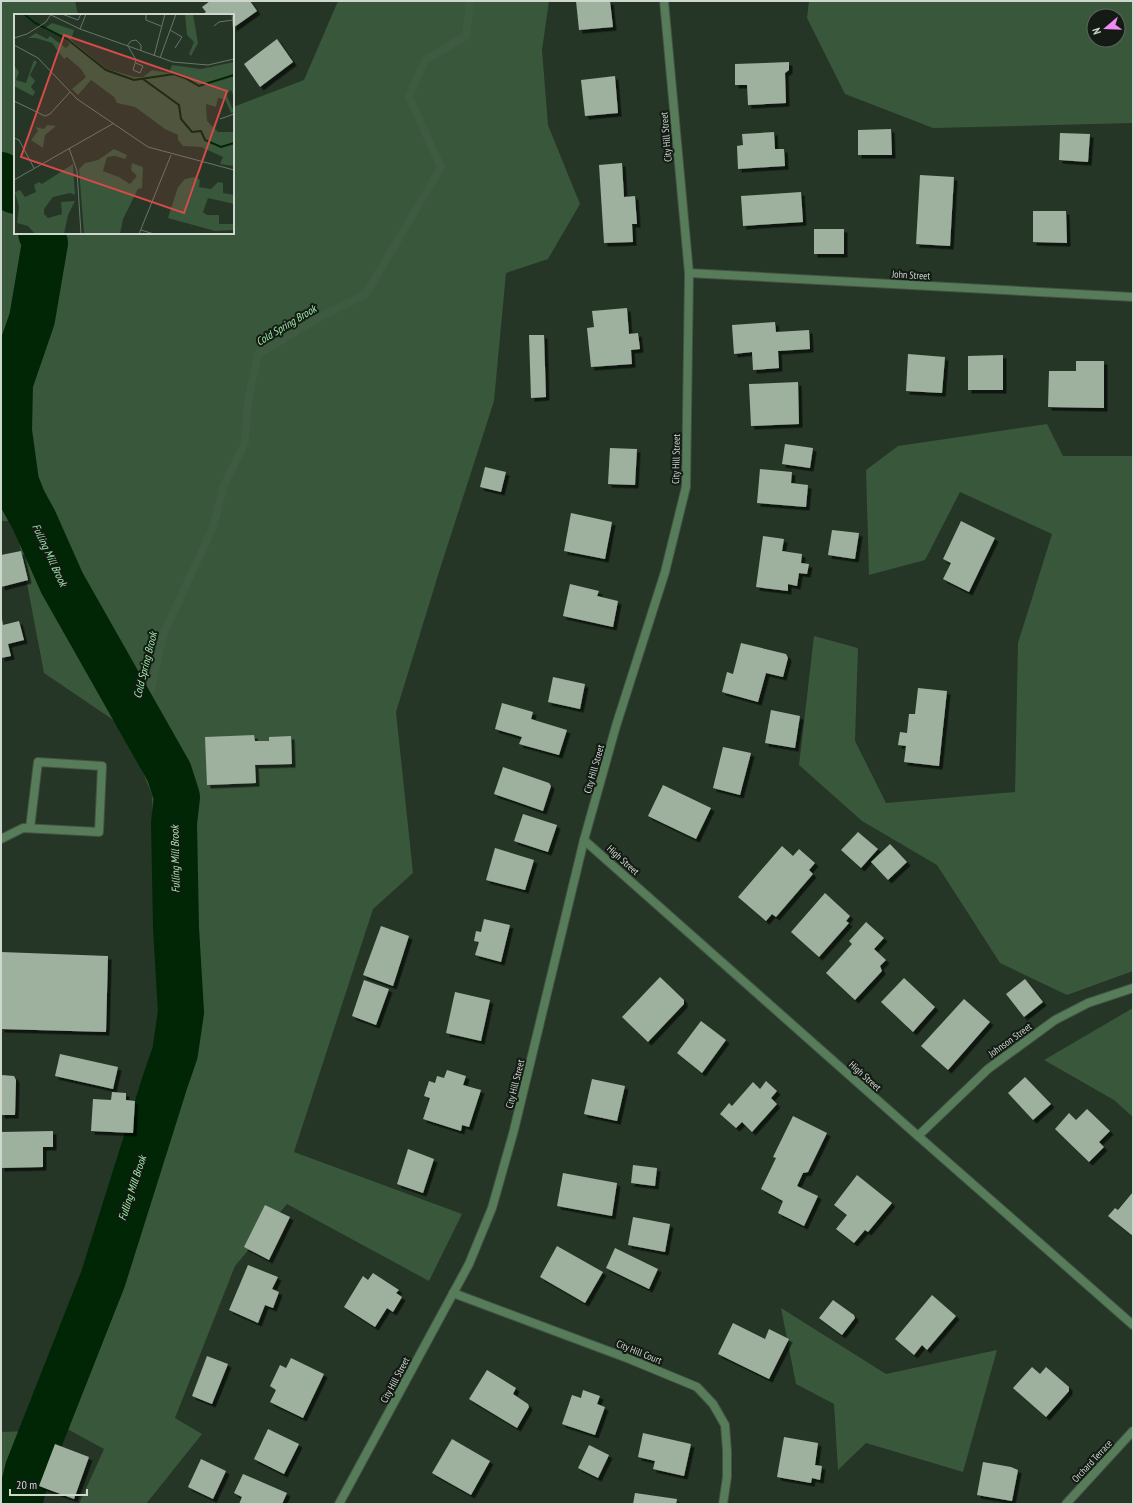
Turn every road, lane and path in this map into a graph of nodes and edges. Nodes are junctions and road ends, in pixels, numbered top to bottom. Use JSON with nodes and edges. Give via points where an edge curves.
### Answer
{"nodes":[{"id":1,"x":664,"y":1,"type":"edge"},
{"id":2,"x":689,"y":273,"type":"junction"},
{"id":3,"x":1133,"y":297,"type":"edge"},
{"id":4,"x":30,"y":828,"type":"junction"},
{"id":5,"x":1,"y":839,"type":"edge"},
{"id":6,"x":584,"y":840,"type":"junction"},
{"id":7,"x":1133,"y":988,"type":"edge"},
{"id":8,"x":918,"y":1136,"type":"junction"},
{"id":9,"x":453,"y":1292,"type":"junction"},
{"id":10,"x":1133,"y":1325,"type":"edge"},
{"id":11,"x":1133,"y":1431,"type":"edge"},
{"id":12,"x":339,"y":1504,"type":"edge"},
{"id":13,"x":723,"y":1504,"type":"edge"},
{"id":14,"x":1066,"y":1504,"type":"edge"}],
"edges":[{"from":1,"to":2,"type":"street","name":"City Hill Street"},
{"from":2,"to":3,"type":"street","name":"John Street"},
{"from":2,"to":6,"type":"street","name":"City Hill Street","via":[[686,487],[665,572],[616,726]]},
{"from":4,"to":4,"type":"street","via":[[99,832],[102,766],[38,762]]},
{"from":4,"to":5,"type":"street","via":[[23,828]]},
{"from":6,"to":8,"type":"street","name":"High Street"},
{"from":6,"to":9,"type":"street","name":"City Hill Street","via":[[512,1137],[492,1208],[469,1264]]},
{"from":7,"to":8,"type":"street","name":"Johnson Street","via":[[1088,1003],[1056,1020],[988,1069]]},
{"from":8,"to":10,"type":"street","name":"High Street"},
{"from":9,"to":12,"type":"street","name":"City Hill Street"},
{"from":9,"to":13,"type":"street","name":"City Hill Court","via":[[697,1387],[713,1404],[725,1425],[728,1451]]},
{"from":11,"to":14,"type":"street","name":"Orchard Terrace"}]}
